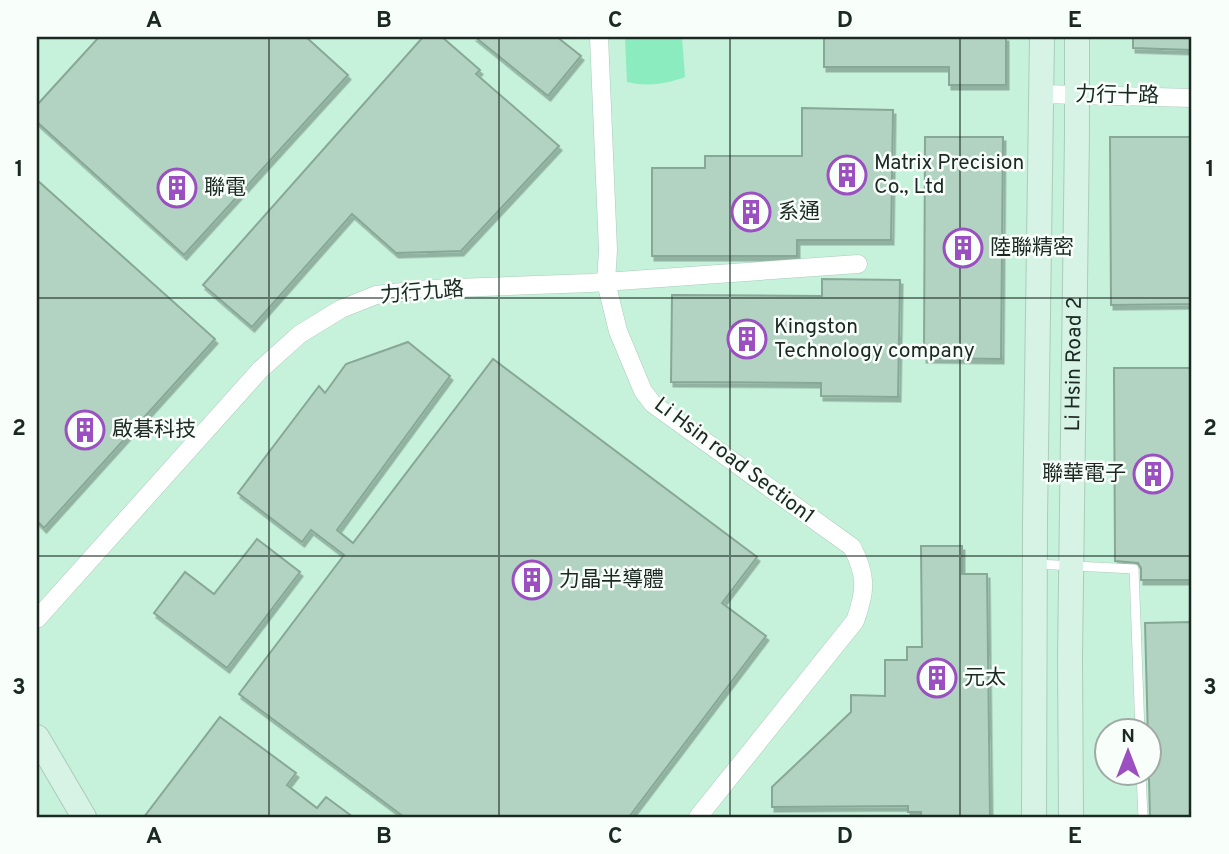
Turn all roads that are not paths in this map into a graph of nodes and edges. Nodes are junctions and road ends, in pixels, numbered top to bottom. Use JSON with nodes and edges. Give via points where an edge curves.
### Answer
{"nodes":[{"id":1,"x":599,"y":37,"type":"edge"},
{"id":2,"x":1042,"y":37,"type":"edge"},
{"id":3,"x":1077,"y":37,"type":"edge"},
{"id":4,"x":1042,"y":94,"type":"junction"},
{"id":5,"x":1077,"y":96,"type":"junction"},
{"id":6,"x":1192,"y":98,"type":"edge"},
{"id":7,"x":858,"y":264,"type":"dead end"},
{"id":8,"x":606,"y":282,"type":"junction"},
{"id":9,"x":1035,"y":564,"type":"junction"},
{"id":10,"x":1071,"y":565,"type":"junction"},
{"id":11,"x":37,"y":620,"type":"edge"},
{"id":12,"x":1139,"y":718,"type":"edge"},
{"id":13,"x":37,"y":737,"type":"edge"},
{"id":14,"x":1142,"y":788,"type":"edge"},
{"id":15,"x":84,"y":817,"type":"edge"},
{"id":16,"x":698,"y":817,"type":"edge"},
{"id":17,"x":1034,"y":817,"type":"edge"},
{"id":18,"x":1071,"y":817,"type":"edge"},
{"id":19,"x":1143,"y":817,"type":"edge"}],
"edges":[{"from":1,"to":8,"type":"street","name":"Li Hsin road Section1"},
{"from":2,"to":4,"type":"street","name":"Li Hsin Road 2"},
{"from":3,"to":5,"type":"street","name":"Li Hsin Road 2"},
{"from":4,"to":5,"type":"street","name":"力行十路"},
{"from":4,"to":9,"type":"street","name":"Li Hsin Road 2"},
{"from":5,"to":6,"type":"street","name":"力行十路"},
{"from":5,"to":10,"type":"street","name":"Li Hsin Road 2"},
{"from":7,"to":8,"type":"street","name":"力行九路"},
{"from":8,"to":11,"type":"street","name":"力行九路","via":[[429,289],[376,295],[341,309],[300,334],[260,370]]},
{"from":8,"to":16,"type":"street","name":"Li Hsin road Section1","via":[[618,331],[653,404],[852,547],[865,583],[855,621]]},
{"from":9,"to":10,"type":"lane"},
{"from":9,"to":17,"type":"street","name":"Li Hsin Road 2"},
{"from":10,"to":12,"type":"lane","via":[[1134,569]]},
{"from":10,"to":18,"type":"street","name":"Li Hsin Road 2"},
{"from":13,"to":15,"type":"street"},
{"from":14,"to":19,"type":"lane"}]}
